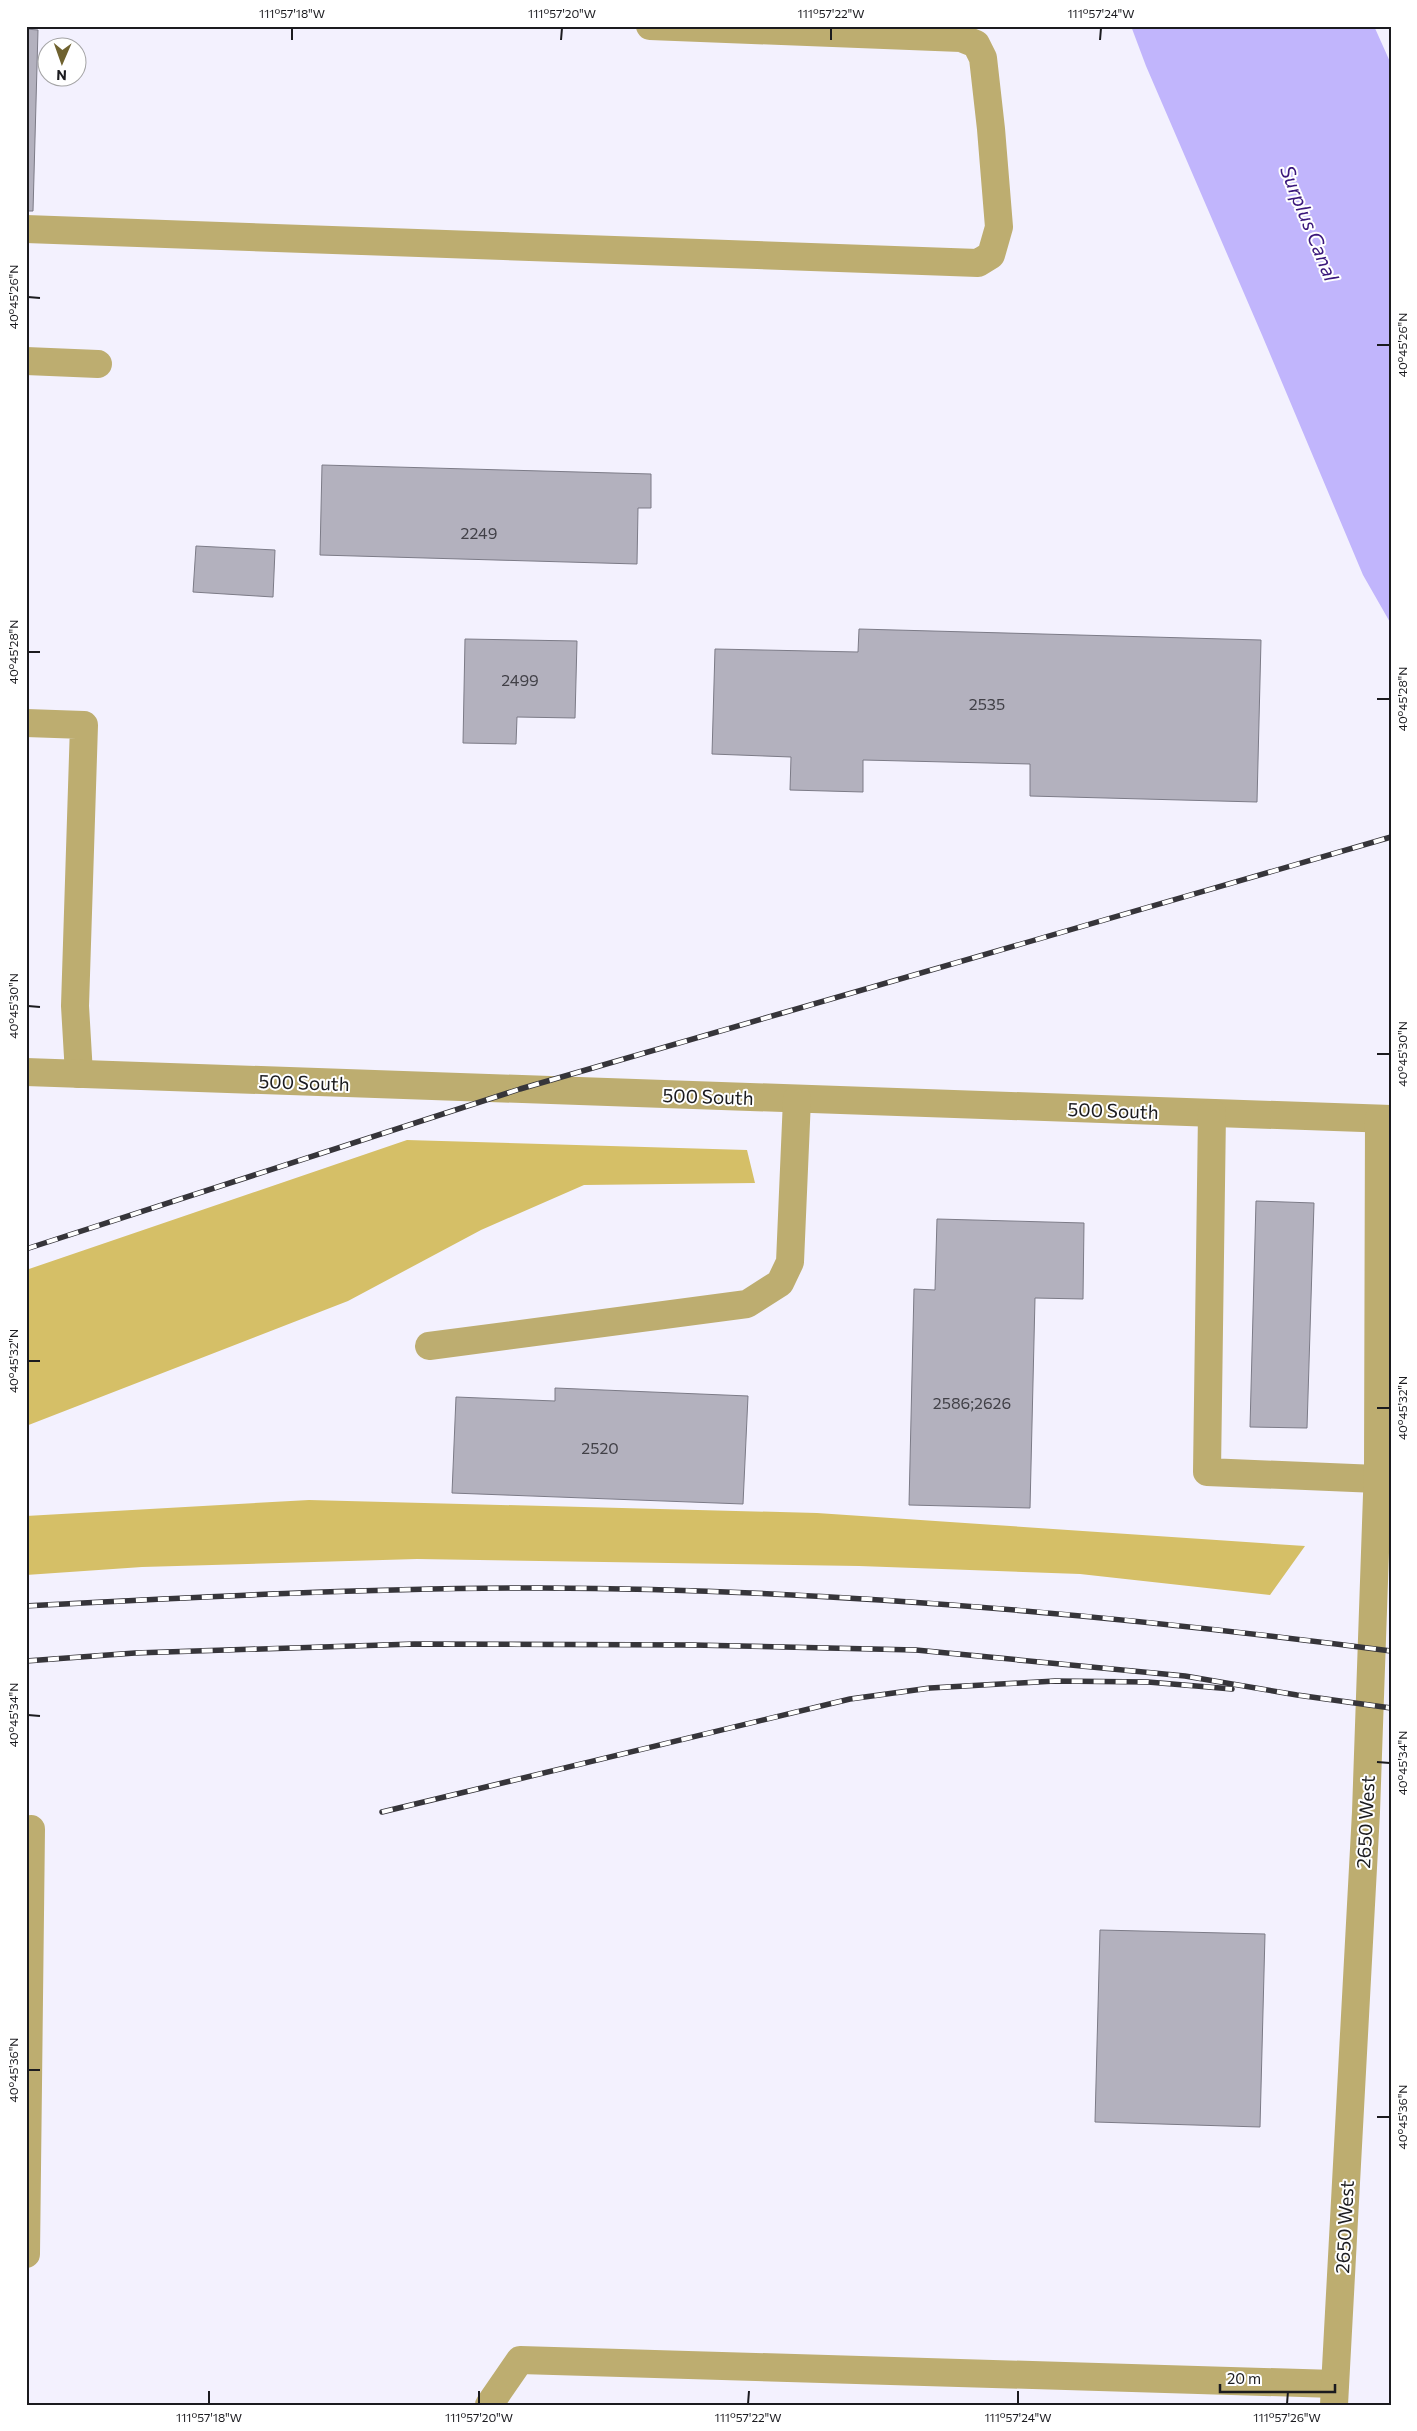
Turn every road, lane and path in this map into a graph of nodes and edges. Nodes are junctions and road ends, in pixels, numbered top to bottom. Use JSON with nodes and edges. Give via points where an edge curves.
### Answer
{"nodes":[{"id":1,"x":650,"y":26,"type":"edge"},
{"id":2,"x":26,"y":229,"type":"edge"},
{"id":3,"x":26,"y":361,"type":"edge"},
{"id":4,"x":98,"y":364,"type":"dead end"},
{"id":5,"x":26,"y":723,"type":"edge"},
{"id":6,"x":26,"y":1072,"type":"edge"},
{"id":7,"x":79,"y":1074,"type":"junction"},
{"id":8,"x":797,"y":1099,"type":"junction"},
{"id":9,"x":1212,"y":1113,"type":"junction"},
{"id":10,"x":1385,"y":1119,"type":"edge"},
{"id":11,"x":429,"y":1346,"type":"dead end"},
{"id":12,"x":1377,"y":1479,"type":"junction"},
{"id":13,"x":31,"y":1829,"type":"dead end"},
{"id":14,"x":26,"y":2254,"type":"edge"},
{"id":15,"x":1335,"y":2394,"type":"edge"},
{"id":16,"x":489,"y":2405,"type":"edge"}],
"edges":[{"from":1,"to":2,"type":"street","via":[[961,38],[976,44],[983,58],[999,227],[991,255],[978,263]]},
{"from":3,"to":4,"type":"street"},
{"from":5,"to":7,"type":"street","via":[[84,726],[75,1006]]},
{"from":6,"to":7,"type":"street","name":"500 South"},
{"from":7,"to":8,"type":"street","name":"500 South"},
{"from":8,"to":9,"type":"street","name":"500 South"},
{"from":8,"to":11,"type":"street","via":[[790,1262],[780,1283],[747,1304]]},
{"from":9,"to":10,"type":"street","name":"500 South"},
{"from":9,"to":12,"type":"street","via":[[1207,1472]]},
{"from":10,"to":12,"type":"street","name":"2650 West"},
{"from":12,"to":15,"type":"street","name":"2650 West","via":[[1366,1812]]},
{"from":13,"to":14,"type":"street"},
{"from":15,"to":16,"type":"street","via":[[520,2360]]}]}
